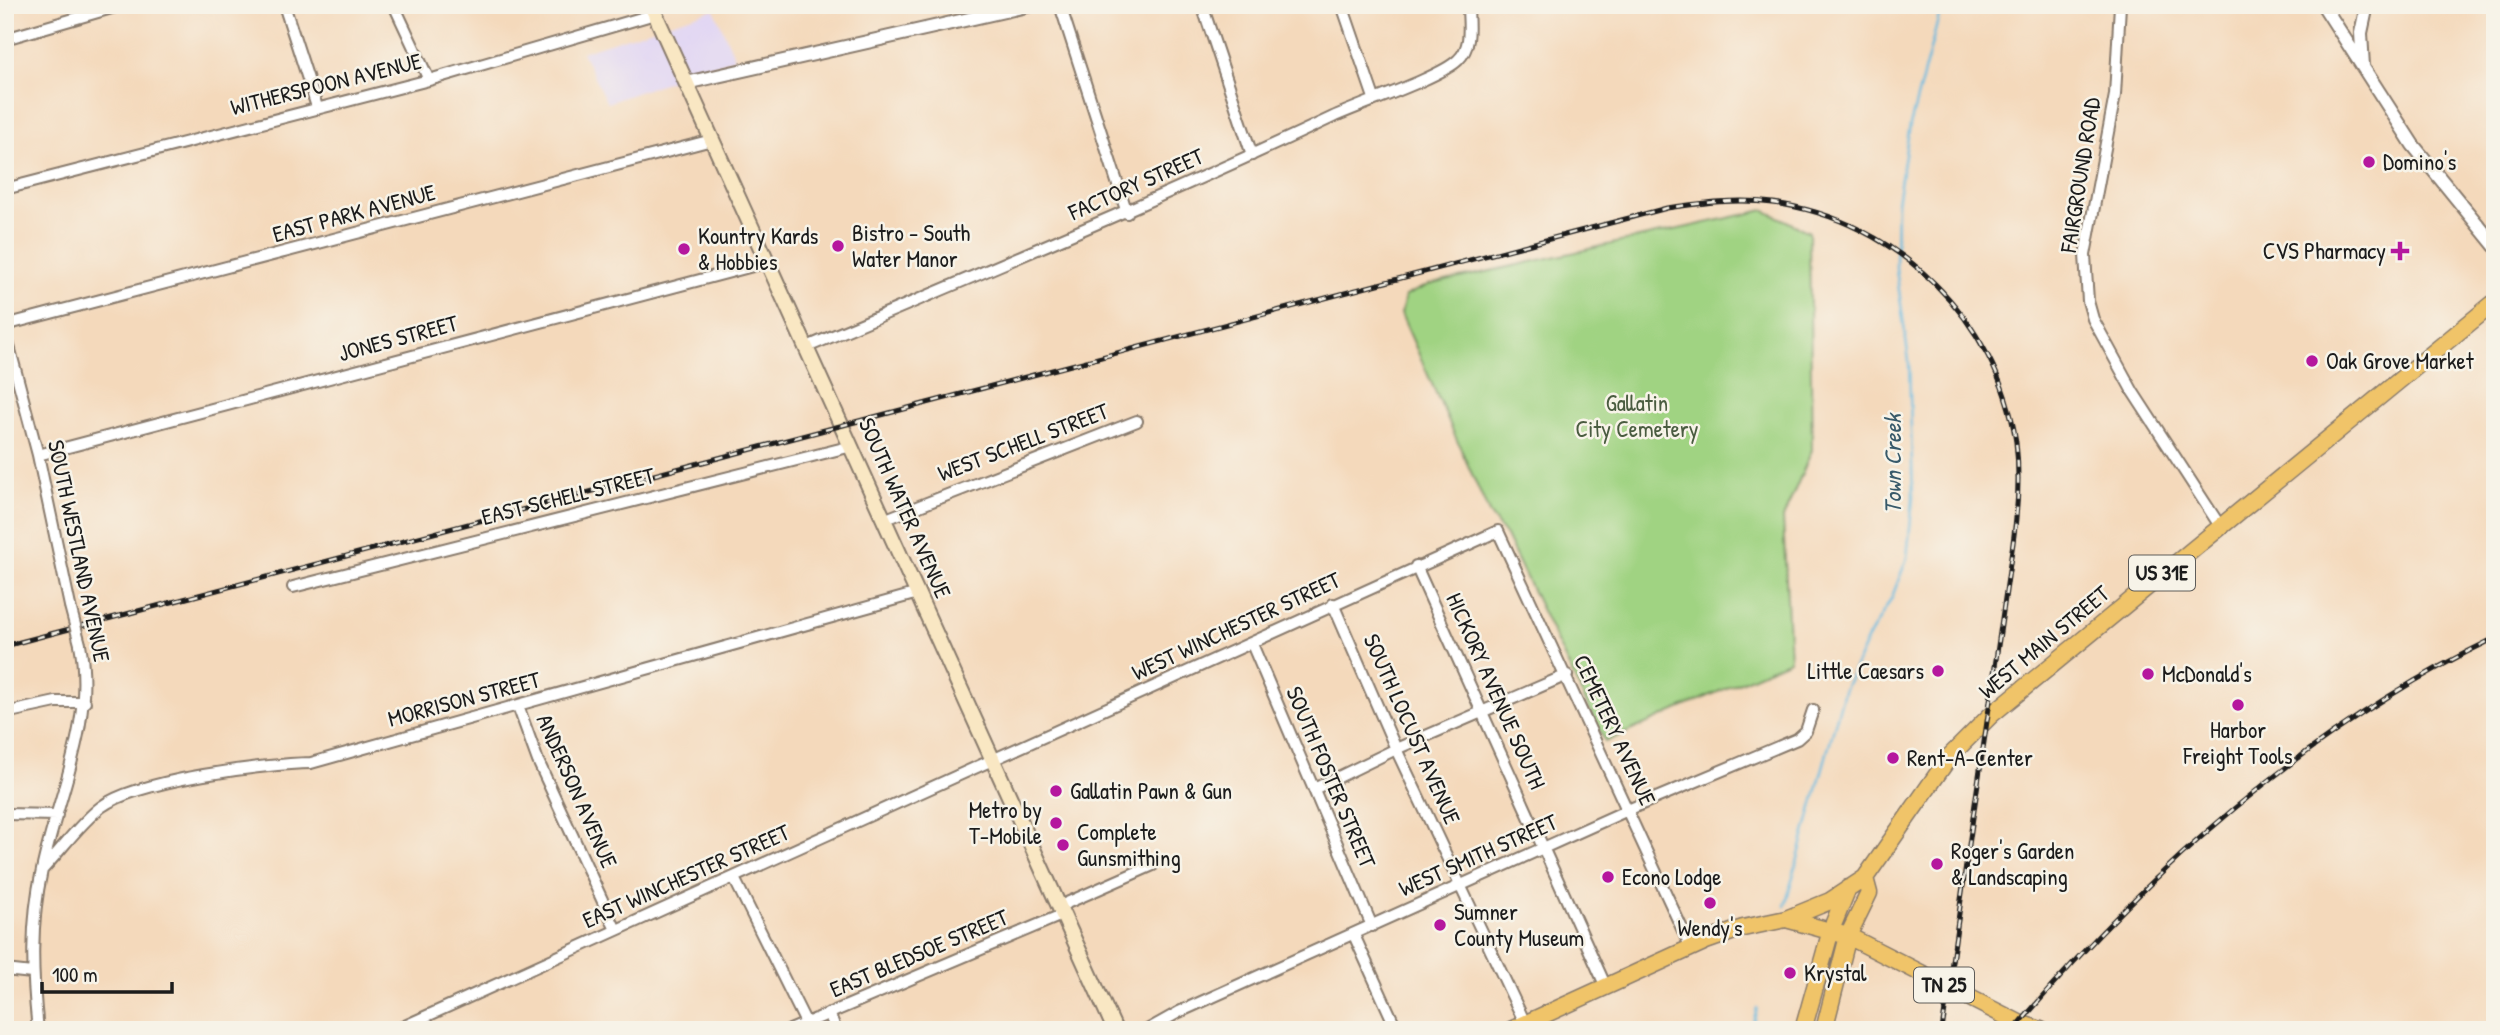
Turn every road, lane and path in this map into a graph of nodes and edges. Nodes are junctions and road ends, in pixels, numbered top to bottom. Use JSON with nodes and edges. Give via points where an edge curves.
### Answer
{"nodes":[{"id":1,"x":122,"y":5,"type":"edge"},
{"id":2,"x":284,"y":5,"type":"edge"},
{"id":3,"x":394,"y":5,"type":"edge"},
{"id":4,"x":1031,"y":5,"type":"edge"},
{"id":5,"x":1060,"y":5,"type":"edge"},
{"id":6,"x":1202,"y":5,"type":"edge"},
{"id":7,"x":1342,"y":5,"type":"edge"},
{"id":8,"x":1468,"y":5,"type":"edge"},
{"id":9,"x":2120,"y":5,"type":"edge"},
{"id":10,"x":2323,"y":5,"type":"edge"},
{"id":11,"x":2367,"y":5,"type":"edge"},
{"id":12,"x":653,"y":9,"type":"edge"},
{"id":13,"x":5,"y":39,"type":"edge"},
{"id":14,"x":2362,"y":66,"type":"junction"},
{"id":15,"x":429,"y":80,"type":"junction"},
{"id":16,"x":686,"y":83,"type":"junction"},
{"id":17,"x":1374,"y":98,"type":"junction"},
{"id":18,"x":317,"y":107,"type":"junction"},
{"id":19,"x":712,"y":140,"type":"junction"},
{"id":20,"x":1252,"y":155,"type":"junction"},
{"id":21,"x":5,"y":190,"type":"edge"},
{"id":22,"x":1127,"y":213,"type":"junction"},
{"id":23,"x":2495,"y":246,"type":"edge"},
{"id":24,"x":768,"y":262,"type":"junction"},
{"id":25,"x":2495,"y":302,"type":"edge"},
{"id":26,"x":5,"y":328,"type":"edge"},
{"id":27,"x":807,"y":347,"type":"junction"},
{"id":28,"x":1137,"y":421,"type":"dead end"},
{"id":29,"x":852,"y":446,"type":"junction"},
{"id":30,"x":38,"y":455,"type":"junction"},
{"id":31,"x":886,"y":519,"type":"junction"},
{"id":32,"x":2220,"y":526,"type":"junction"},
{"id":33,"x":1497,"y":531,"type":"joint"},
{"id":34,"x":1416,"y":566,"type":"junction"},
{"id":35,"x":293,"y":587,"type":"dead end"},
{"id":36,"x":918,"y":593,"type":"junction"},
{"id":37,"x":1333,"y":604,"type":"junction"},
{"id":38,"x":1252,"y":644,"type":"junction"},
{"id":39,"x":1567,"y":675,"type":"junction"},
{"id":40,"x":85,"y":702,"type":"junction"},
{"id":41,"x":518,"y":706,"type":"junction"},
{"id":42,"x":1813,"y":710,"type":"dead end"},
{"id":43,"x":1481,"y":712,"type":"junction"},
{"id":44,"x":5,"y":713,"type":"edge"},
{"id":45,"x":1396,"y":749,"type":"junction"},
{"id":46,"x":993,"y":761,"type":"junction"},
{"id":47,"x":1314,"y":789,"type":"junction"},
{"id":48,"x":1630,"y":809,"type":"junction"},
{"id":49,"x":5,"y":814,"type":"edge"},
{"id":50,"x":57,"y":815,"type":"junction"},
{"id":51,"x":1546,"y":849,"type":"junction"},
{"id":52,"x":1153,"y":865,"type":"dead end"},
{"id":53,"x":42,"y":870,"type":"junction"},
{"id":54,"x":734,"y":878,"type":"junction"},
{"id":55,"x":1865,"y":878,"type":"junction"},
{"id":56,"x":1849,"y":885,"type":"junction"},
{"id":57,"x":1461,"y":886,"type":"junction"},
{"id":58,"x":1062,"y":910,"type":"junction"},
{"id":59,"x":1786,"y":919,"type":"junction"},
{"id":60,"x":1371,"y":926,"type":"junction"},
{"id":61,"x":616,"y":930,"type":"junction"},
{"id":62,"x":1831,"y":930,"type":"junction"},
{"id":63,"x":1353,"y":935,"type":"junction"},
{"id":64,"x":1849,"y":936,"type":"junction"},
{"id":65,"x":1691,"y":948,"type":"junction"},
{"id":66,"x":5,"y":970,"type":"edge"},
{"id":67,"x":32,"y":973,"type":"junction"},
{"id":68,"x":1606,"y":987,"type":"junction"},
{"id":69,"x":829,"y":1013,"type":"junction"},
{"id":70,"x":806,"y":1023,"type":"junction"},
{"id":71,"x":415,"y":1026,"type":"edge"},
{"id":72,"x":1521,"y":1027,"type":"edge"},
{"id":73,"x":38,"y":1030,"type":"edge"},
{"id":74,"x":396,"y":1030,"type":"edge"},
{"id":75,"x":790,"y":1030,"type":"edge"},
{"id":76,"x":836,"y":1030,"type":"edge"},
{"id":77,"x":1115,"y":1030,"type":"edge"},
{"id":78,"x":1147,"y":1030,"type":"edge"},
{"id":79,"x":1397,"y":1030,"type":"edge"},
{"id":80,"x":1803,"y":1030,"type":"edge"},
{"id":81,"x":1824,"y":1030,"type":"edge"},
{"id":82,"x":2041,"y":1030,"type":"edge"}],
"edges":[{"from":1,"to":13,"type":"street"},
{"from":2,"to":18,"type":"street"},
{"from":3,"to":15,"type":"street"},
{"from":4,"to":16,"type":"street"},
{"from":5,"to":22,"type":"street"},
{"from":6,"to":20,"type":"street"},
{"from":7,"to":17,"type":"street"},
{"from":8,"to":17,"type":"street","name":"FACTORY STREET","via":[[1469,43],[1461,58],[1450,68]]},
{"from":9,"to":32,"type":"street","name":"FAIRGROUND ROAD","via":[[2115,95],[2085,255],[2088,301],[2095,323],[2133,391]]},
{"from":10,"to":14,"type":"street"},
{"from":11,"to":14,"type":"street","via":[[2361,33]]},
{"from":12,"to":15,"type":"street","name":"WITHERSPOON AVENUE"},
{"from":12,"to":16,"type":"main road","name":"SOUTH WATER AVENUE"},
{"from":14,"to":23,"type":"street","via":[[2413,145]]},
{"from":15,"to":18,"type":"street","name":"WITHERSPOON AVENUE"},
{"from":16,"to":19,"type":"main road","name":"SOUTH WATER AVENUE"},
{"from":17,"to":20,"type":"street","name":"FACTORY STREET"},
{"from":18,"to":21,"type":"street","name":"WITHERSPOON AVENUE"},
{"from":19,"to":24,"type":"main road","name":"SOUTH WATER AVENUE"},
{"from":19,"to":26,"type":"street","name":"EAST PARK AVENUE"},
{"from":20,"to":22,"type":"street","name":"FACTORY STREET"},
{"from":22,"to":27,"type":"street","name":"FACTORY STREET"},
{"from":24,"to":27,"type":"main road","name":"SOUTH WATER AVENUE"},
{"from":24,"to":30,"type":"street","name":"JONES STREET"},
{"from":25,"to":32,"type":"main road","name":"WEST MAIN STREET","number":"US 31E"},
{"from":26,"to":30,"type":"street","name":"SOUTH WESTLAND AVENUE"},
{"from":27,"to":29,"type":"main road","name":"SOUTH WATER AVENUE"},
{"from":28,"to":31,"type":"street","name":"WEST SCHELL STREET"},
{"from":29,"to":31,"type":"main road","name":"SOUTH WATER AVENUE"},
{"from":29,"to":35,"type":"street","name":"EAST SCHELL STREET"},
{"from":30,"to":40,"type":"street","name":"SOUTH WESTLAND AVENUE","bridge":true,"via":[[80,645]]},
{"from":31,"to":36,"type":"main road","name":"SOUTH WATER AVENUE"},
{"from":32,"to":55,"type":"main road","name":"WEST MAIN STREET","number":"US 31E","via":[[1958,745]]},
{"from":33,"to":34,"type":"street","name":"WEST WINCHESTER STREET"},
{"from":33,"to":39,"type":"street","name":"CEMETERY AVENUE"},
{"from":34,"to":37,"type":"street","name":"WEST WINCHESTER STREET"},
{"from":34,"to":43,"type":"street","name":"HICKORY AVENUE SOUTH"},
{"from":36,"to":41,"type":"street","name":"MORRISON STREET"},
{"from":36,"to":46,"type":"main road","name":"SOUTH WATER AVENUE"},
{"from":37,"to":38,"type":"street","name":"WEST WINCHESTER STREET"},
{"from":37,"to":45,"type":"street","name":"SOUTH LOCUST AVENUE"},
{"from":38,"to":46,"type":"street","name":"WEST WINCHESTER STREET"},
{"from":38,"to":47,"type":"street","name":"SOUTH FOSTER STREET"},
{"from":39,"to":43,"type":"street"},
{"from":39,"to":48,"type":"street","name":"CEMETERY AVENUE"},
{"from":40,"to":44,"type":"street","via":[[57,702]]},
{"from":40,"to":50,"type":"street","name":"SOUTH WESTLAND AVENUE"},
{"from":41,"to":53,"type":"street","name":"MORRISON STREET","via":[[311,763],[261,766],[131,794],[102,807]]},
{"from":41,"to":61,"type":"street","name":"ANDERSON AVENUE","via":[[538,761]]},
{"from":42,"to":48,"type":"street","name":"WEST SMITH STREET","via":[[1806,731],[1797,739]]},
{"from":43,"to":45,"type":"street"},
{"from":43,"to":51,"type":"street","name":"HICKORY AVENUE SOUTH"},
{"from":45,"to":47,"type":"street"},
{"from":45,"to":57,"type":"street","name":"SOUTH LOCUST AVENUE"},
{"from":46,"to":54,"type":"street","name":"EAST WINCHESTER STREET"},
{"from":46,"to":58,"type":"main road","name":"SOUTH WATER AVENUE"},
{"from":47,"to":60,"type":"street","name":"SOUTH FOSTER STREET"},
{"from":48,"to":51,"type":"street","name":"WEST SMITH STREET"},
{"from":48,"to":65,"type":"street","name":"CEMETERY AVENUE"},
{"from":49,"to":50,"type":"street"},
{"from":50,"to":53,"type":"street","name":"SOUTH WESTLAND AVENUE"},
{"from":51,"to":57,"type":"street","name":"WEST SMITH STREET"},
{"from":51,"to":68,"type":"street","name":"HICKORY AVENUE SOUTH"},
{"from":52,"to":58,"type":"street","name":"EAST BLEDSOE STREET"},
{"from":53,"to":67,"type":"street","name":"SOUTH WESTLAND AVENUE"},
{"from":54,"to":61,"type":"street","name":"EAST WINCHESTER STREET"},
{"from":54,"to":70,"type":"street"},
{"from":55,"to":56,"type":"main road"},
{"from":55,"to":64,"type":"main road","number":"US 31E","via":[[1869,893]]},
{"from":56,"to":59,"type":"main road","via":[[1830,901]]},
{"from":56,"to":62,"type":"main road"},
{"from":57,"to":60,"type":"street","name":"WEST SMITH STREET"},
{"from":57,"to":72,"type":"street","name":"SOUTH LOCUST AVENUE"},
{"from":58,"to":69,"type":"street","name":"EAST BLEDSOE STREET"},
{"from":58,"to":77,"type":"main road","name":"SOUTH WATER AVENUE"},
{"from":59,"to":62,"type":"main road","number":"TN 25"},
{"from":59,"to":65,"type":"main road","number":"TN 25","via":[[1743,928]]},
{"from":60,"to":63,"type":"street","name":"WEST SMITH STREET"},
{"from":61,"to":71,"type":"street","name":"EAST WINCHESTER STREET"},
{"from":62,"to":64,"type":"main road","number":"TN 25"},
{"from":62,"to":80,"type":"main road"},
{"from":63,"to":78,"type":"street","name":"WEST SMITH STREET"},
{"from":63,"to":79,"type":"street"},
{"from":64,"to":81,"type":"main road","number":"US 31E"},
{"from":64,"to":82,"type":"main road","number":"TN 25"},
{"from":65,"to":68,"type":"main road","number":"TN 25"},
{"from":66,"to":67,"type":"street"},
{"from":67,"to":73,"type":"street","name":"SOUTH WESTLAND AVENUE"},
{"from":68,"to":72,"type":"main road","number":"TN 25"},
{"from":69,"to":70,"type":"street","name":"EAST BLEDSOE STREET"},
{"from":69,"to":76,"type":"street"},
{"from":70,"to":75,"type":"street","name":"EAST BLEDSOE STREET"},
{"from":71,"to":74,"type":"street","name":"EAST WINCHESTER STREET"}]}
